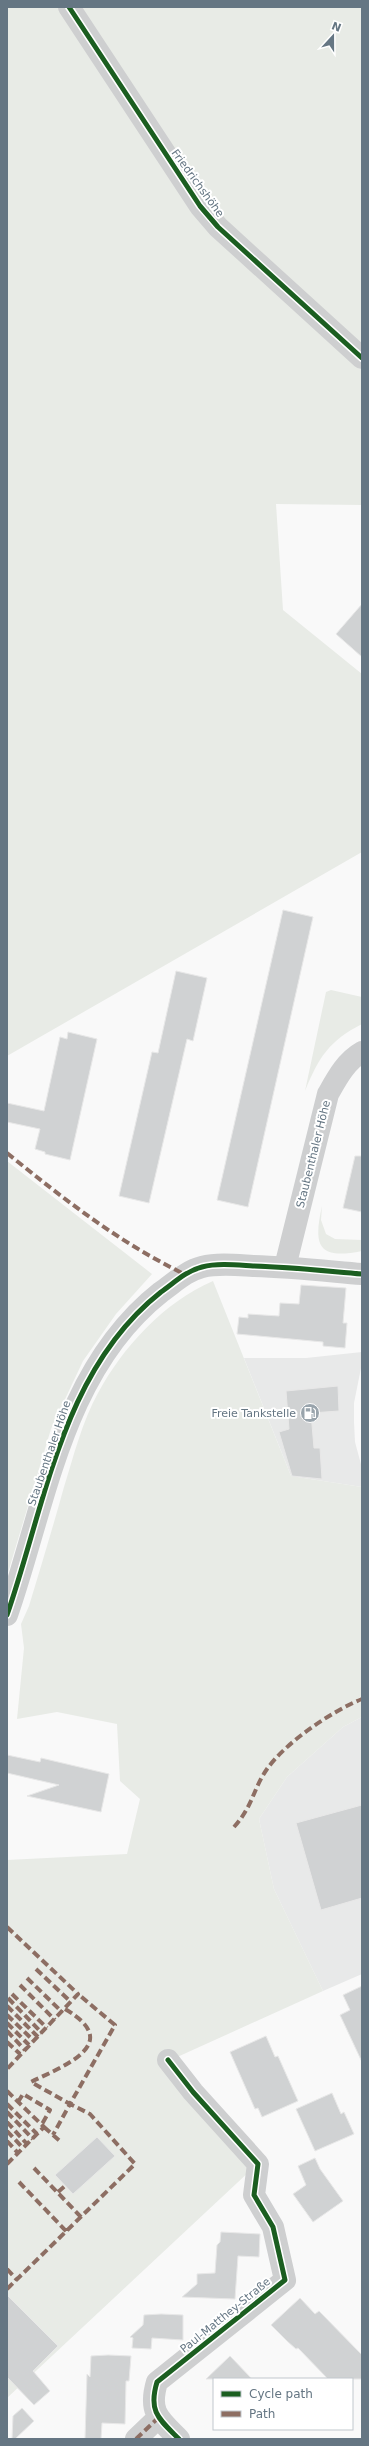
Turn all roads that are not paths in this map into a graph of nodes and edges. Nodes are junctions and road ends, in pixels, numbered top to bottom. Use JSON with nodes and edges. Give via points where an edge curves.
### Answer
{"nodes":[{"id":1,"x":69,"y":7,"type":"edge"},
{"id":2,"x":362,"y":358,"type":"edge"},
{"id":3,"x":362,"y":1052,"type":"edge"},
{"id":4,"x":285,"y":1267,"type":"junction"},
{"id":5,"x":362,"y":1274,"type":"edge"},
{"id":6,"x":7,"y":1615,"type":"edge"},
{"id":7,"x":168,"y":2060,"type":"dead end"},
{"id":8,"x":158,"y":2418,"type":"junction"},
{"id":9,"x":136,"y":2439,"type":"edge"},
{"id":10,"x":180,"y":2439,"type":"edge"}],
"edges":[{"from":1,"to":2,"type":"street","name":"Friedrichshöhe","via":[[200,206],[218,227]]},
{"from":3,"to":4,"type":"street","name":"Staubenthaler Höhe","via":[[354,1056],[339,1074],[328,1094]]},
{"from":4,"to":5,"type":"street","name":"Staubenthaler Höhe"},
{"from":4,"to":6,"type":"street","name":"Staubenthaler Höhe","via":[[201,1267],[184,1274],[141,1308],[87,1382],[71,1415]]},
{"from":7,"to":8,"type":"street","name":"Paul-Matthey-Straße","via":[[193,2092],[258,2164],[254,2195],[273,2227],[285,2280],[157,2382],[152,2399]]},
{"from":8,"to":9,"type":"street"},
{"from":8,"to":10,"type":"street","name":"Paul-Matthey-Straße"}]}
